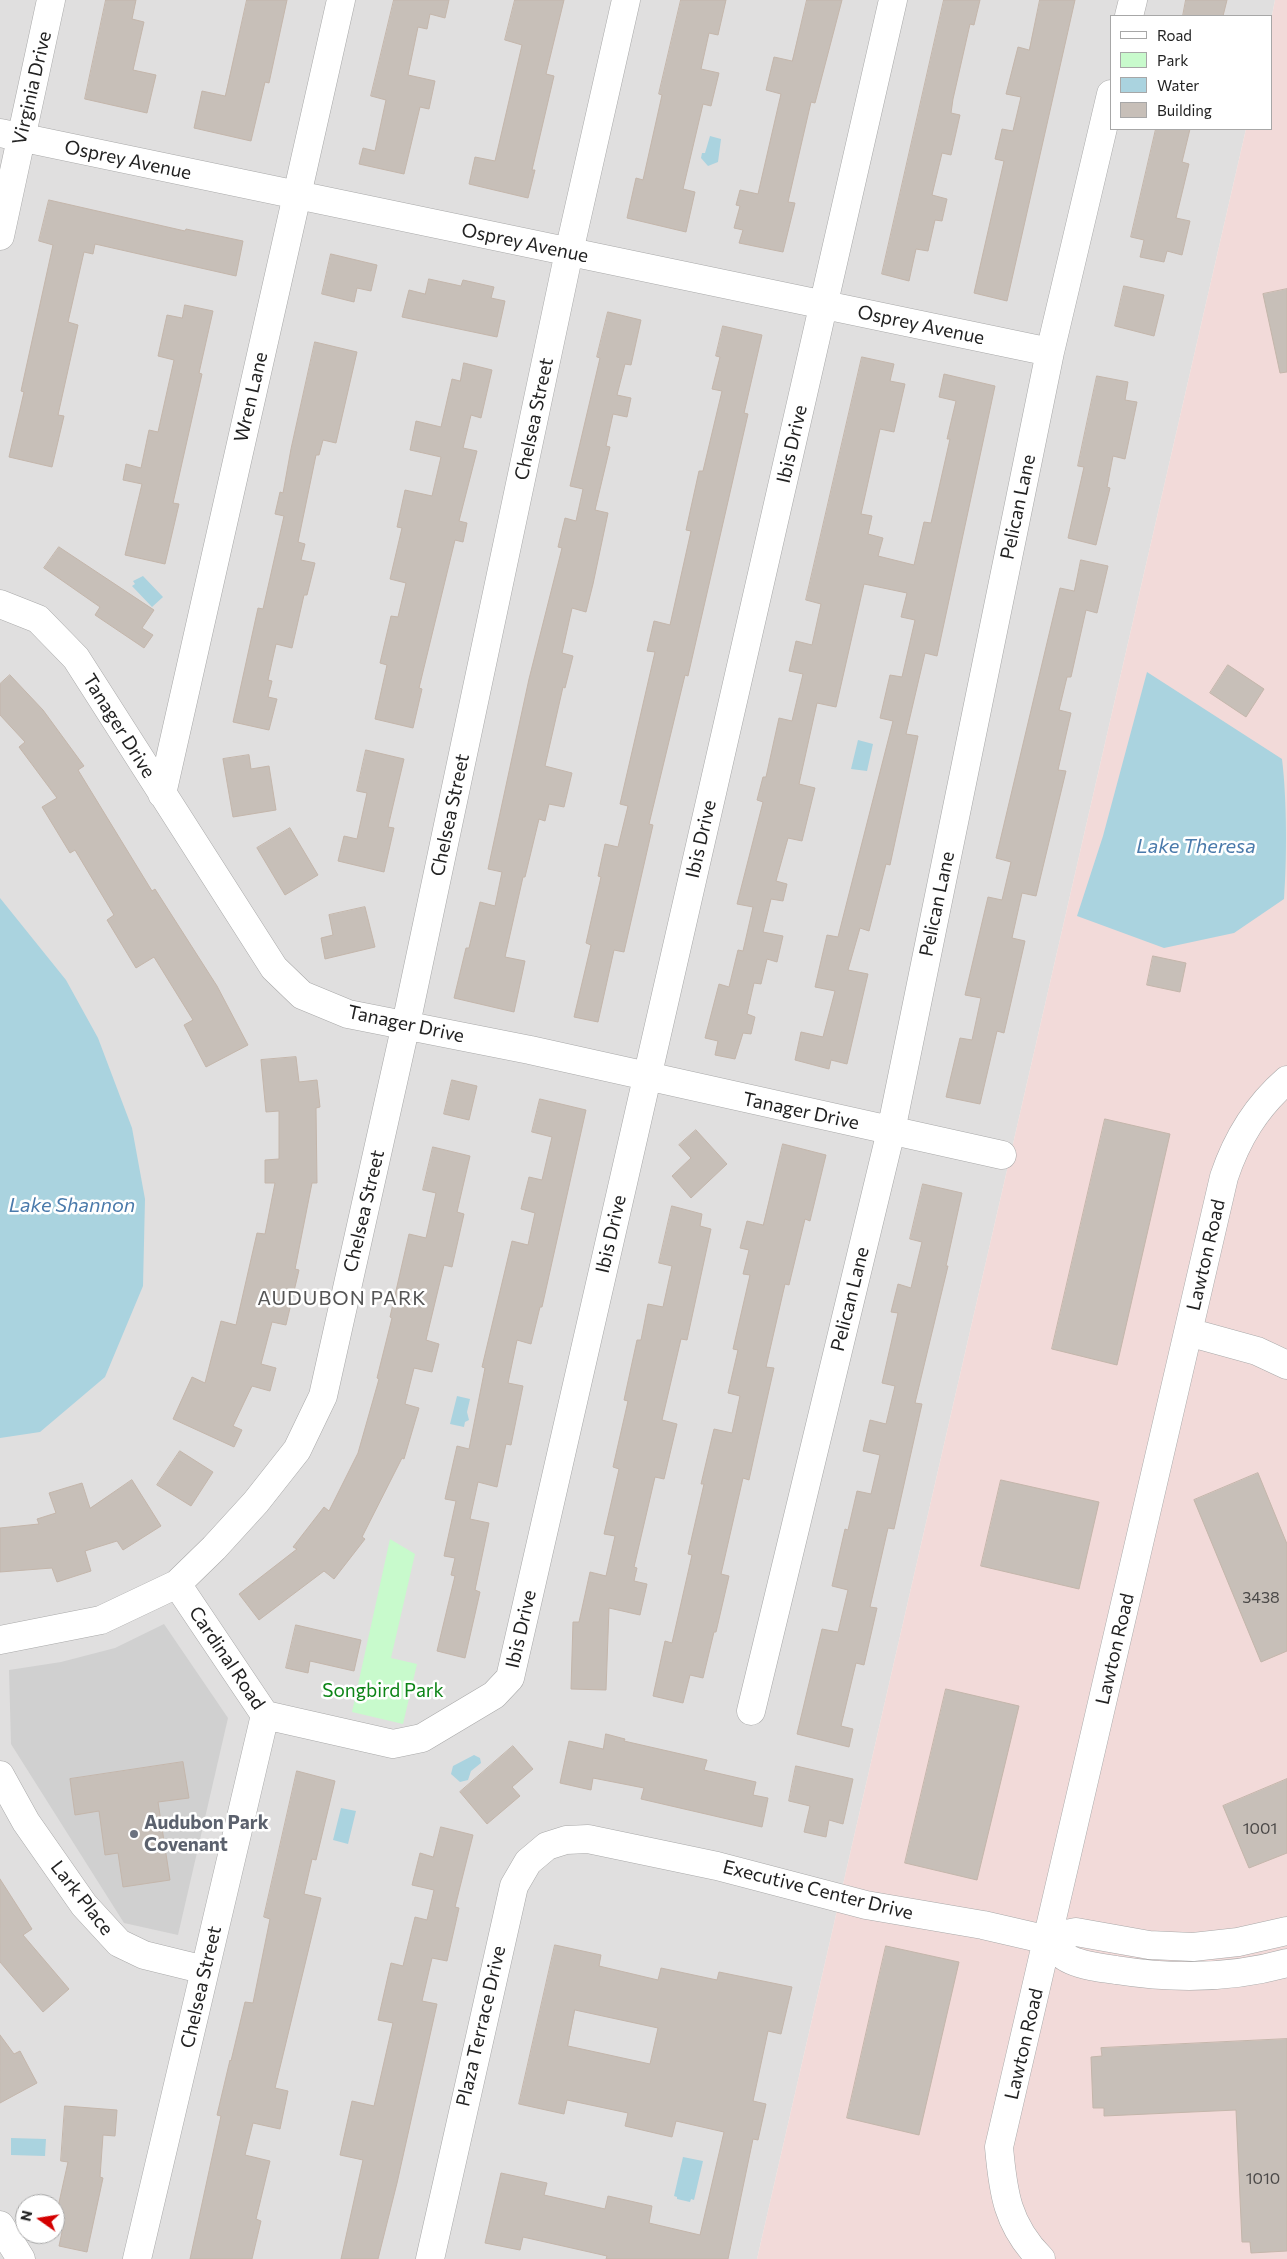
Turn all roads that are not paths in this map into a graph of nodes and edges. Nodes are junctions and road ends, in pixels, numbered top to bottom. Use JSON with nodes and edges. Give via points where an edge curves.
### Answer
{"nodes":[{"id":1,"x":52,"y":0,"type":"edge"},
{"id":2,"x":341,"y":0,"type":"edge"},
{"id":3,"x":626,"y":0,"type":"edge"},
{"id":4,"x":893,"y":0,"type":"edge"},
{"id":5,"x":1133,"y":0,"type":"edge"},
{"id":6,"x":1129,"y":15,"type":"edge"},
{"id":7,"x":1110,"y":98,"type":"edge"},
{"id":8,"x":10,"y":136,"type":"edge"},
{"id":9,"x":295,"y":195,"type":"junction"},
{"id":10,"x":0,"y":236,"type":"edge"},
{"id":11,"x":569,"y":252,"type":"junction"},
{"id":12,"x":824,"y":305,"type":"junction"},
{"id":13,"x":1050,"y":352,"type":"junction"},
{"id":14,"x":0,"y":604,"type":"edge"},
{"id":15,"x":162,"y":794,"type":"junction"},
{"id":16,"x":406,"y":1024,"type":"junction"},
{"id":17,"x":647,"y":1077,"type":"junction"},
{"id":18,"x":1287,"y":1080,"type":"edge"},
{"id":19,"x":891,"y":1131,"type":"junction"},
{"id":20,"x":1002,"y":1155,"type":"dead end"},
{"id":21,"x":1188,"y":1332,"type":"junction"},
{"id":22,"x":1287,"y":1365,"type":"edge"},
{"id":23,"x":177,"y":1584,"type":"junction"},
{"id":24,"x":0,"y":1640,"type":"edge"},
{"id":25,"x":510,"y":1678,"type":"joint"},
{"id":26,"x":751,"y":1711,"type":"dead end"},
{"id":27,"x":265,"y":1715,"type":"junction"},
{"id":28,"x":0,"y":1775,"type":"edge"},
{"id":29,"x":588,"y":1839,"type":"joint"},
{"id":30,"x":1287,"y":1931,"type":"edge"},
{"id":31,"x":1048,"y":1940,"type":"junction"},
{"id":32,"x":1287,"y":1963,"type":"edge"},
{"id":33,"x":204,"y":1970,"type":"junction"},
{"id":34,"x":0,"y":2226,"type":"edge"},
{"id":35,"x":21,"y":2259,"type":"edge"},
{"id":36,"x":136,"y":2259,"type":"edge"},
{"id":37,"x":430,"y":2259,"type":"edge"},
{"id":38,"x":1041,"y":2259,"type":"edge"}],
"edges":[{"from":1,"to":8,"type":"street","name":"Virginia Drive"},
{"from":2,"to":9,"type":"street","name":"Wren Lane"},
{"from":3,"to":11,"type":"street","name":"Chelsea Street"},
{"from":4,"to":12,"type":"street","name":"Ibis Drive"},
{"from":5,"to":6,"type":"street"},
{"from":7,"to":13,"type":"street","name":"Pelican Lane"},
{"from":8,"to":9,"type":"street","name":"Osprey Avenue"},
{"from":8,"to":10,"type":"street","name":"Virginia Drive"},
{"from":9,"to":11,"type":"street","name":"Osprey Avenue"},
{"from":9,"to":15,"type":"street","name":"Wren Lane"},
{"from":11,"to":12,"type":"street","name":"Osprey Avenue"},
{"from":11,"to":16,"type":"street","name":"Chelsea Street"},
{"from":12,"to":13,"type":"street","name":"Osprey Avenue"},
{"from":12,"to":17,"type":"street","name":"Ibis Drive"},
{"from":13,"to":19,"type":"street","name":"Pelican Lane"},
{"from":14,"to":15,"type":"street","name":"Tanager Drive","via":[[38,619],[76,658]]},
{"from":15,"to":16,"type":"street","name":"Tanager Drive","via":[[274,968],[302,995],[348,1014]]},
{"from":16,"to":17,"type":"street","name":"Tanager Drive"},
{"from":16,"to":23,"type":"street","name":"Chelsea Street","via":[[323,1396],[297,1450],[256,1502]]},
{"from":17,"to":19,"type":"street","name":"Tanager Drive"},
{"from":17,"to":25,"type":"street","name":"Ibis Drive"},
{"from":18,"to":21,"type":"street","name":"Lawton Road","via":[[1253,1116],[1230,1158]]},
{"from":19,"to":20,"type":"street","name":"Tanager Drive"},
{"from":19,"to":26,"type":"street","name":"Pelican Lane"},
{"from":21,"to":22,"type":"street","via":[[1257,1350]]},
{"from":21,"to":31,"type":"street","name":"Lawton Road"},
{"from":23,"to":24,"type":"street","via":[[101,1620]]},
{"from":23,"to":27,"type":"street","name":"Cardinal Road"},
{"from":25,"to":27,"type":"street","name":"Cardinal Road","via":[[494,1695],[422,1738],[393,1744]]},
{"from":27,"to":33,"type":"street","name":"Chelsea Street"},
{"from":28,"to":33,"type":"street","name":"Lark Place","via":[[26,1822],[84,1905],[118,1943],[144,1955]]},
{"from":29,"to":31,"type":"street","name":"Executive Center Drive","via":[[717,1866],[866,1905],[983,1924]]},
{"from":29,"to":37,"type":"street","name":"Plaza Terrace Drive","via":[[566,1840],[547,1846],[528,1862],[514,1886]]},
{"from":30,"to":31,"type":"street","via":[[1238,1942],[1193,1946],[1149,1945],[1076,1932]]},
{"from":31,"to":32,"type":"street","name":"Executive Center Drive","via":[[1058,1952],[1076,1962],[1150,1975],[1214,1976]]},
{"from":31,"to":38,"type":"street","name":"Lawton Road","via":[[999,2147],[1006,2201],[1020,2234]]},
{"from":33,"to":36,"type":"street","name":"Chelsea Street"},
{"from":34,"to":35,"type":"street"}]}
